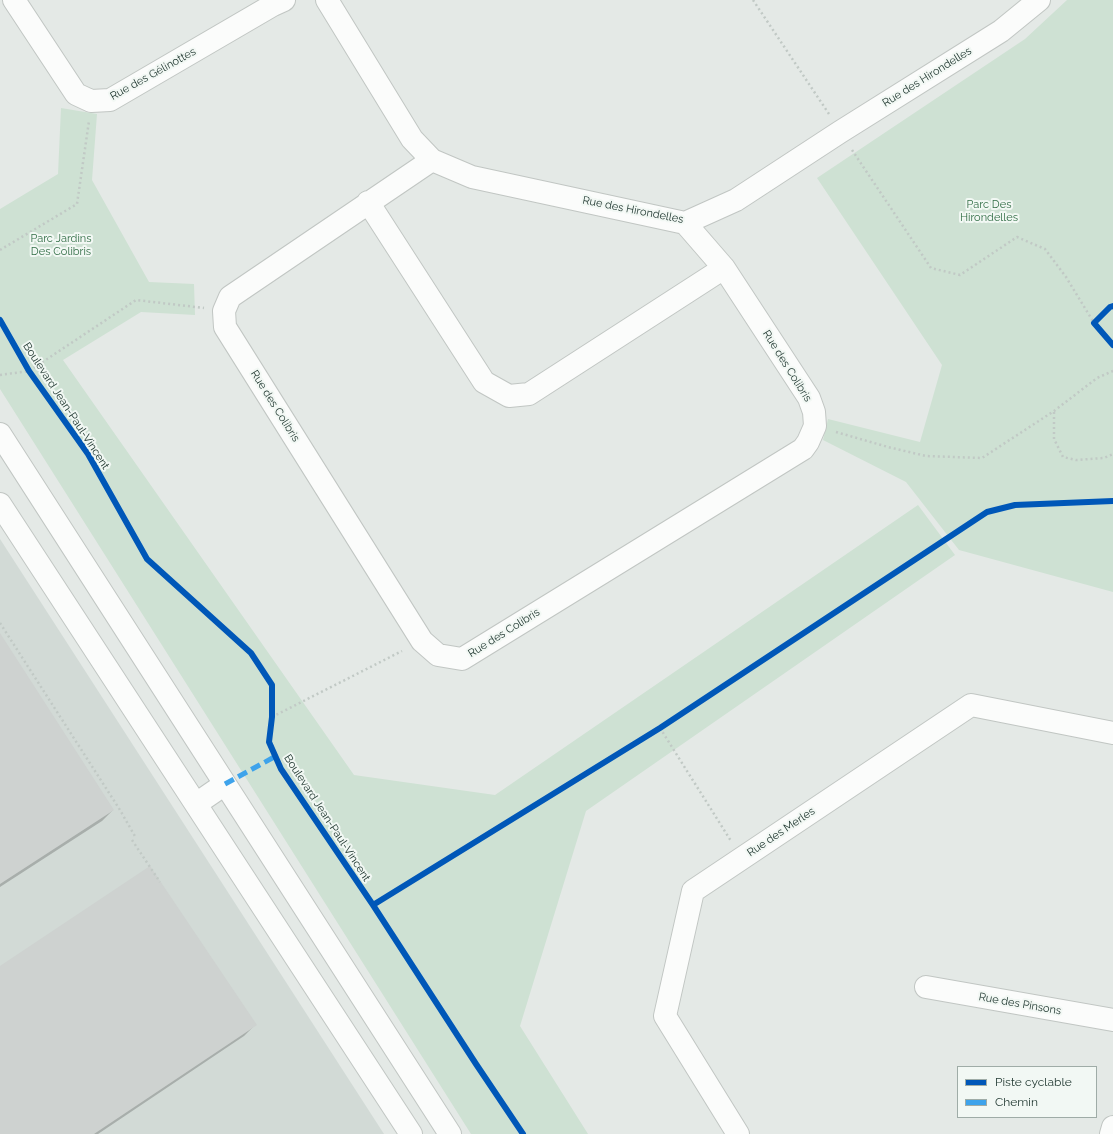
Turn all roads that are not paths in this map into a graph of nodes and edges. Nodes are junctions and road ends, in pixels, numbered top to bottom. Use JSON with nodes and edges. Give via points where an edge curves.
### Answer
{"nodes":[{"id":1,"x":14,"y":0,"type":"edge"},
{"id":2,"x":327,"y":0,"type":"edge"},
{"id":3,"x":1039,"y":0,"type":"edge"},
{"id":4,"x":275,"y":2,"type":"edge"},
{"id":5,"x":432,"y":160,"type":"junction"},
{"id":6,"x":368,"y":202,"type":"junction"},
{"id":7,"x":685,"y":223,"type":"junction"},
{"id":8,"x":724,"y":268,"type":"junction"},
{"id":9,"x":0,"y":434,"type":"edge"},
{"id":10,"x":0,"y":504,"type":"edge"},
{"id":11,"x":1113,"y":733,"type":"edge"},
{"id":12,"x":225,"y":784,"type":"junction"},
{"id":13,"x":196,"y":804,"type":"junction"},
{"id":14,"x":926,"y":987,"type":"dead end"},
{"id":15,"x":1113,"y":1020,"type":"edge"},
{"id":16,"x":406,"y":1065,"type":"junction"},
{"id":17,"x":375,"y":1079,"type":"junction"},
{"id":18,"x":1113,"y":1127,"type":"edge"},
{"id":19,"x":411,"y":1134,"type":"edge"},
{"id":20,"x":450,"y":1134,"type":"edge"},
{"id":21,"x":738,"y":1134,"type":"edge"},
{"id":22,"x":1111,"y":1134,"type":"edge"}],
"edges":[{"from":1,"to":4,"type":"street","name":"Rue des Gélinottes","via":[[76,94],[91,101],[110,100]]},
{"from":2,"to":5,"type":"street","name":"Rue des Hirondelles","via":[[412,138]]},
{"from":3,"to":7,"type":"street","name":"Rue des Hirondelles","via":[[1001,31],[736,200]]},
{"from":5,"to":6,"type":"street"},
{"from":5,"to":7,"type":"street","name":"Rue des Hirondelles","via":[[472,177]]},
{"from":6,"to":8,"type":"street","via":[[484,382],[508,396],[529,394]]},
{"from":6,"to":8,"type":"street","name":"Rue des Colibris","via":[[230,297],[224,311],[225,327],[422,641],[438,655],[462,659],[803,449],[815,426],[809,398]]},
{"from":7,"to":8,"type":"street","name":"Rue des Colibris"},
{"from":9,"to":12,"type":"street"},
{"from":10,"to":13,"type":"street"},
{"from":11,"to":21,"type":"street","name":"Rue des Merles","via":[[971,705],[693,891],[664,1016]]},
{"from":12,"to":13,"type":"street"},
{"from":12,"to":16,"type":"street"},
{"from":13,"to":17,"type":"street"},
{"from":14,"to":15,"type":"street","name":"Rue des Pinsons"},
{"from":16,"to":17,"type":"street"},
{"from":16,"to":20,"type":"street"},
{"from":17,"to":19,"type":"street"},
{"from":18,"to":22,"type":"street"}]}
